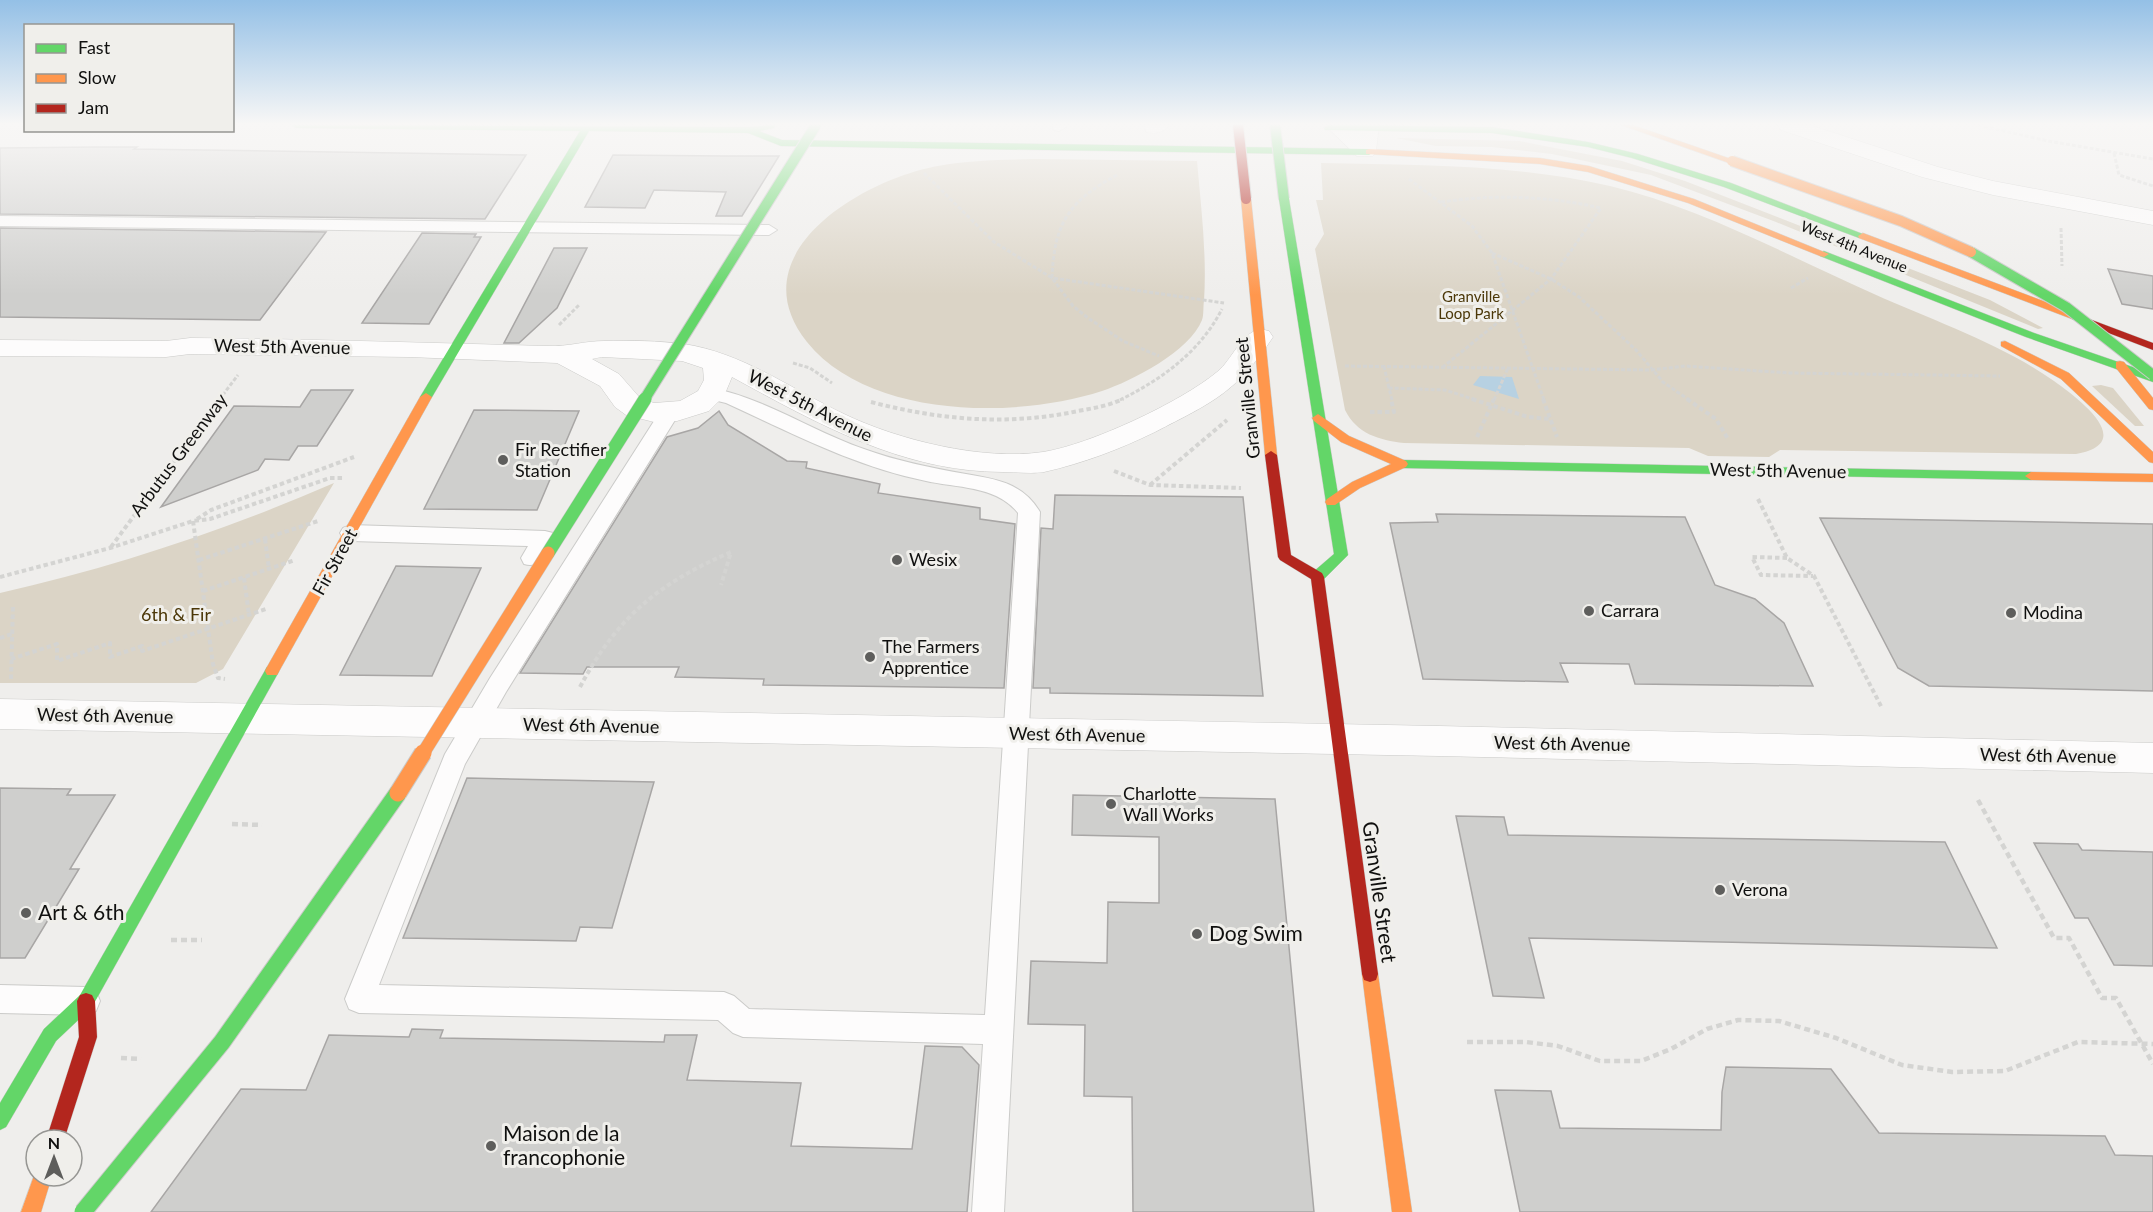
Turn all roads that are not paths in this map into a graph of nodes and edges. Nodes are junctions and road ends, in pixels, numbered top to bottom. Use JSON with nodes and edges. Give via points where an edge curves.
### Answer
{"nodes":[{"id":1,"x":553,"y":182,"type":"edge"},
{"id":2,"x":781,"y":182,"type":"edge"},
{"id":3,"x":1244,"y":182,"type":"edge"},
{"id":4,"x":1282,"y":182,"type":"edge"},
{"id":5,"x":1634,"y":182,"type":"edge"},
{"id":6,"x":1715,"y":182,"type":"edge"},
{"id":7,"x":1792,"y":182,"type":"edge"},
{"id":8,"x":1968,"y":182,"type":"edge"},
{"id":9,"x":2153,"y":218,"type":"edge"},
{"id":10,"x":0,"y":221,"type":"edge"},
{"id":11,"x":524,"y":228,"type":"junction"},
{"id":12,"x":769,"y":230,"type":"dead end"},
{"id":13,"x":1771,"y":232,"type":"junction"},
{"id":14,"x":1958,"y":322,"type":"dead end"},
{"id":15,"x":2086,"y":322,"type":"junction"},
{"id":16,"x":1989,"y":336,"type":"dead end"},
{"id":17,"x":1260,"y":337,"type":"junction"},
{"id":18,"x":2153,"y":347,"type":"edge"},
{"id":19,"x":0,"y":348,"type":"edge"},
{"id":20,"x":453,"y":352,"type":"junction"},
{"id":21,"x":563,"y":355,"type":"junction"},
{"id":22,"x":716,"y":362,"type":"junction"},
{"id":23,"x":2122,"y":368,"type":"junction"},
{"id":24,"x":2153,"y":377,"type":"edge"},
{"id":25,"x":712,"y":394,"type":"junction"},
{"id":26,"x":2153,"y":406,"type":"edge"},
{"id":27,"x":670,"y":411,"type":"junction"},
{"id":28,"x":1317,"y":418,"type":"junction"},
{"id":29,"x":2153,"y":459,"type":"edge"},
{"id":30,"x":1402,"y":464,"type":"junction"},
{"id":31,"x":2153,"y":478,"type":"edge"},
{"id":32,"x":1331,"y":502,"type":"junction"},
{"id":33,"x":351,"y":533,"type":"junction"},
{"id":34,"x":1317,"y":577,"type":"junction"},
{"id":35,"x":0,"y":714,"type":"edge"},
{"id":36,"x":247,"y":718,"type":"junction"},
{"id":37,"x":426,"y":723,"type":"junction"},
{"id":38,"x":475,"y":724,"type":"junction"},
{"id":39,"x":1017,"y":734,"type":"junction"},
{"id":40,"x":1337,"y":739,"type":"junction"},
{"id":41,"x":2153,"y":758,"type":"edge"},
{"id":42,"x":0,"y":999,"type":"edge"},
{"id":43,"x":86,"y":1001,"type":"junction"},
{"id":44,"x":999,"y":1030,"type":"junction"},
{"id":45,"x":0,"y":1121,"type":"edge"},
{"id":46,"x":59,"y":1128,"type":"edge"},
{"id":47,"x":39,"y":1188,"type":"edge"},
{"id":48,"x":31,"y":1212,"type":"edge"},
{"id":49,"x":83,"y":1212,"type":"edge"},
{"id":50,"x":988,"y":1212,"type":"edge"},
{"id":51,"x":1402,"y":1212,"type":"edge"}],
"edges":[{"from":1,"to":11,"type":"main road","name":"Fir Street"},
{"from":2,"to":49,"type":"main road","bridge":true,"via":[[380,823],[222,1042]]},
{"from":3,"to":17,"type":"main road","name":"Granville Street","bridge":true},
{"from":4,"to":28,"type":"main road","bridge":true},
{"from":5,"to":13,"type":"main road","name":"West 4th Avenue"},
{"from":6,"to":15,"type":"main road","name":"West 4th Avenue"},
{"from":7,"to":24,"type":"main road","bridge":true,"via":[[1969,249],[2057,297],[2092,322]]},
{"from":8,"to":9,"type":"street"},
{"from":10,"to":11,"type":"lane"},
{"from":11,"to":12,"type":"lane"},
{"from":11,"to":20,"type":"main road","name":"Fir Street"},
{"from":13,"to":14,"type":"main road","via":[[1834,270]]},
{"from":13,"to":23,"type":"main road","name":"West 4th Avenue"},
{"from":15,"to":18,"type":"main road","name":"West 4th Avenue"},
{"from":15,"to":23,"type":"main road"},
{"from":16,"to":29,"type":"main road","via":[[2065,376]]},
{"from":17,"to":22,"type":"street","name":"West 5th Avenue","via":[[1230,376],[1205,395],[1104,445],[1042,462],[984,462],[933,455],[878,440],[740,370]]},
{"from":17,"to":34,"type":"main road","name":"Granville Street","via":[[1264,401],[1285,557]]},
{"from":19,"to":20,"type":"street","name":"West 5th Avenue","via":[[166,350],[190,346]]},
{"from":20,"to":21,"type":"street","name":"West 5th Avenue"},
{"from":20,"to":33,"type":"main road","name":"Fir Street"},
{"from":21,"to":22,"type":"street","name":"West 5th Avenue","via":[[640,350],[684,353]]},
{"from":21,"to":27,"type":"street","name":"West 5th Avenue","via":[[607,377],[622,400],[644,411]]},
{"from":22,"to":25,"type":"street","name":"West 5th Avenue","via":[[718,380]]},
{"from":23,"to":24,"type":"main road","name":"West 4th Avenue"},
{"from":23,"to":26,"type":"main road"},
{"from":25,"to":27,"type":"street","name":"West 5th Avenue","via":[[701,403]]},
{"from":25,"to":39,"type":"lane","via":[[731,398],[856,454],[924,474],[998,486],[1018,498],[1029,512]]},
{"from":27,"to":38,"type":"lane"},
{"from":28,"to":30,"type":"main road","via":[[1345,439]]},
{"from":28,"to":32,"type":"main road"},
{"from":30,"to":31,"type":"main road","name":"West 5th Avenue"},
{"from":30,"to":32,"type":"main road","via":[[1356,485]]},
{"from":32,"to":34,"type":"main road","via":[[1341,555]]},
{"from":33,"to":36,"type":"main road","name":"Fir Street"},
{"from":33,"to":37,"type":"lane","via":[[544,539]]},
{"from":34,"to":40,"type":"main road","name":"Granville Street"},
{"from":35,"to":36,"type":"street","name":"West 6th Avenue"},
{"from":36,"to":37,"type":"street","name":"West 6th Avenue"},
{"from":36,"to":43,"type":"main road","name":"Fir Street"},
{"from":37,"to":38,"type":"street","name":"West 6th Avenue"},
{"from":38,"to":39,"type":"street","name":"West 6th Avenue"},
{"from":38,"to":44,"type":"lane","via":[[454,761],[359,999],[724,1006],[743,1023]]},
{"from":39,"to":40,"type":"street","name":"West 6th Avenue"},
{"from":39,"to":44,"type":"lane"},
{"from":40,"to":41,"type":"street","name":"West 6th Avenue"},
{"from":40,"to":51,"type":"main road","name":"Granville Street"},
{"from":42,"to":43,"type":"lane"},
{"from":43,"to":45,"type":"main road","name":"Fir Street","via":[[50,1035]]},
{"from":43,"to":46,"type":"main road","via":[[88,1037]]},
{"from":44,"to":50,"type":"lane"},
{"from":47,"to":48,"type":"main road"}]}
